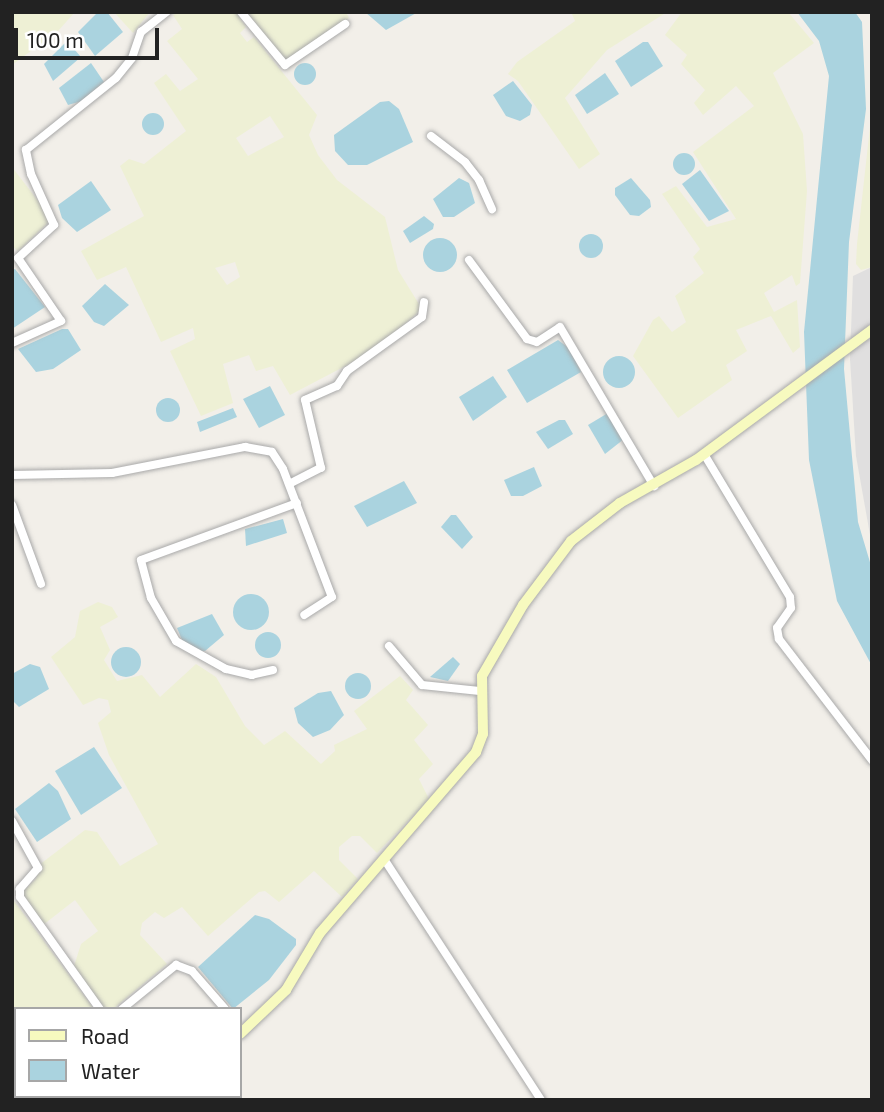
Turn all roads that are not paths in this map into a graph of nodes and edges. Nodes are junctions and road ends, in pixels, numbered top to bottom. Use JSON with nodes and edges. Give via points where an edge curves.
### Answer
{"nodes":[{"id":1,"x":167,"y":12,"type":"edge"},
{"id":2,"x":241,"y":12,"type":"edge"},
{"id":3,"x":345,"y":24,"type":"dead end"},
{"id":4,"x":431,"y":136,"type":"dead end"},
{"id":5,"x":492,"y":209,"type":"dead end"},
{"id":6,"x":15,"y":259,"type":"edge"},
{"id":7,"x":469,"y":260,"type":"dead end"},
{"id":8,"x":424,"y":302,"type":"dead end"},
{"id":9,"x":868,"y":333,"type":"edge"},
{"id":10,"x":12,"y":344,"type":"edge"},
{"id":11,"x":704,"y":454,"type":"junction"},
{"id":12,"x":12,"y":475,"type":"edge"},
{"id":13,"x":289,"y":484,"type":"junction"},
{"id":14,"x":654,"y":486,"type":"junction"},
{"id":15,"x":297,"y":503,"type":"junction"},
{"id":16,"x":12,"y":505,"type":"edge"},
{"id":17,"x":41,"y":584,"type":"dead end"},
{"id":18,"x":304,"y":615,"type":"dead end"},
{"id":19,"x":389,"y":646,"type":"dead end"},
{"id":20,"x":273,"y":670,"type":"dead end"},
{"id":21,"x":480,"y":691,"type":"junction"},
{"id":22,"x":872,"y":760,"type":"edge"},
{"id":23,"x":12,"y":821,"type":"edge"},
{"id":24,"x":384,"y":859,"type":"junction"},
{"id":25,"x":99,"y":1007,"type":"edge"},
{"id":26,"x":124,"y":1007,"type":"edge"},
{"id":27,"x":223,"y":1007,"type":"edge"},
{"id":28,"x":242,"y":1030,"type":"edge"},
{"id":29,"x":541,"y":1100,"type":"edge"}],
"edges":[{"from":1,"to":6,"type":"street","via":[[141,32],[132,58],[116,78],[26,150],[31,174],[54,225]]},
{"from":2,"to":3,"type":"street","via":[[285,65]]},
{"from":4,"to":5,"type":"street","via":[[465,162]]},
{"from":6,"to":10,"type":"street","via":[[61,321]]},
{"from":7,"to":14,"type":"street","via":[[527,340],[537,342],[560,327]]},
{"from":8,"to":13,"type":"street","via":[[422,317],[347,371],[337,386],[305,400],[321,468]]},
{"from":9,"to":11,"type":"main road"},
{"from":11,"to":14,"type":"main road"},
{"from":11,"to":22,"type":"street","via":[[790,597],[791,608],[777,628],[779,639]]},
{"from":12,"to":13,"type":"street","via":[[112,473],[245,447],[272,452]]},
{"from":13,"to":15,"type":"street"},
{"from":14,"to":21,"type":"main road","via":[[620,503],[571,541],[504,636],[482,676]]},
{"from":15,"to":18,"type":"street","via":[[332,597]]},
{"from":15,"to":20,"type":"street","via":[[141,560],[151,598],[176,640],[226,669],[252,675]]},
{"from":16,"to":17,"type":"street"},
{"from":19,"to":21,"type":"street","via":[[422,685]]},
{"from":21,"to":24,"type":"main road","via":[[484,726],[476,752]]},
{"from":23,"to":25,"type":"street","via":[[38,868],[20,889],[20,897]]},
{"from":24,"to":28,"type":"main road","via":[[320,933],[286,990]]},
{"from":24,"to":29,"type":"street"},
{"from":26,"to":27,"type":"street","via":[[176,965],[192,971]]}]}
